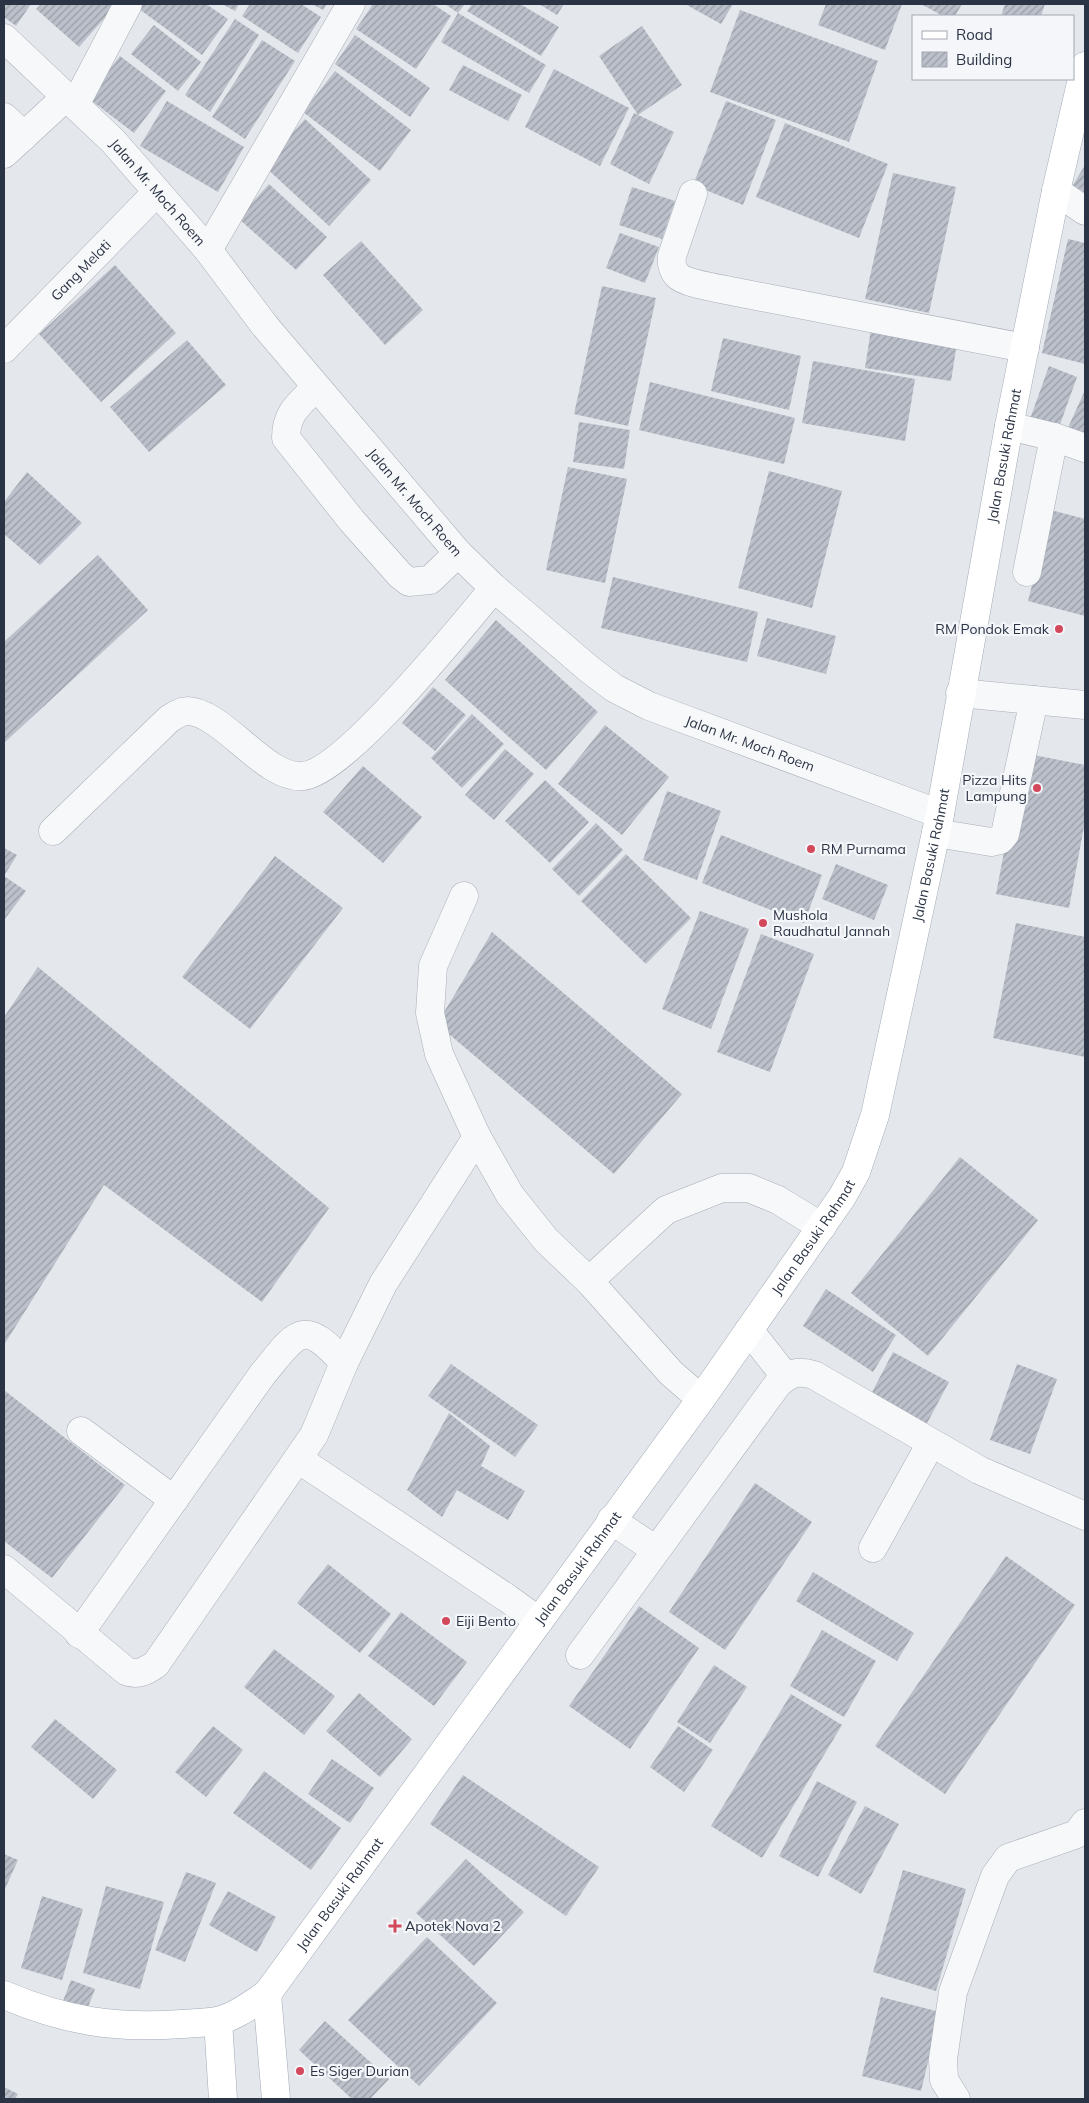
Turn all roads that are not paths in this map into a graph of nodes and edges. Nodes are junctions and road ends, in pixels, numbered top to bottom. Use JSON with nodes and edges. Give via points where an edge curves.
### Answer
{"nodes":[{"id":1,"x":128,"y":4,"type":"edge"},
{"id":2,"x":351,"y":4,"type":"edge"},
{"id":3,"x":4,"y":38,"type":"edge"},
{"id":4,"x":1085,"y":66,"type":"edge"},
{"id":5,"x":71,"y":100,"type":"junction"},
{"id":6,"x":4,"y":117,"type":"edge"},
{"id":7,"x":24,"y":136,"type":"junction"},
{"id":8,"x":4,"y":154,"type":"edge"},
{"id":9,"x":1056,"y":191,"type":"junction"},
{"id":10,"x":157,"y":192,"type":"junction"},
{"id":11,"x":693,"y":194,"type":"dead end"},
{"id":12,"x":1085,"y":211,"type":"edge"},
{"id":13,"x":208,"y":250,"type":"junction"},
{"id":14,"x":1025,"y":348,"type":"junction"},
{"id":15,"x":4,"y":349,"type":"edge"},
{"id":16,"x":316,"y":387,"type":"junction"},
{"id":17,"x":1009,"y":426,"type":"junction"},
{"id":18,"x":1054,"y":437,"type":"junction"},
{"id":19,"x":1085,"y":448,"type":"edge"},
{"id":20,"x":458,"y":553,"type":"junction"},
{"id":21,"x":1027,"y":572,"type":"dead end"},
{"id":22,"x":494,"y":588,"type":"junction"},
{"id":23,"x":960,"y":693,"type":"junction"},
{"id":24,"x":1034,"y":700,"type":"junction"},
{"id":25,"x":1085,"y":705,"type":"edge"},
{"id":26,"x":938,"y":824,"type":"junction"},
{"id":27,"x":53,"y":830,"type":"dead end"},
{"id":28,"x":464,"y":896,"type":"dead end"},
{"id":29,"x":477,"y":1137,"type":"junction"},
{"id":30,"x":822,"y":1228,"type":"junction"},
{"id":31,"x":589,"y":1281,"type":"junction"},
{"id":32,"x":749,"y":1330,"type":"junction"},
{"id":33,"x":344,"y":1363,"type":"junction"},
{"id":34,"x":786,"y":1376,"type":"junction"},
{"id":35,"x":701,"y":1399,"type":"junction"},
{"id":36,"x":81,"y":1431,"type":"dead end"},
{"id":37,"x":931,"y":1443,"type":"junction"},
{"id":38,"x":298,"y":1459,"type":"junction"},
{"id":39,"x":174,"y":1500,"type":"junction"},
{"id":40,"x":1085,"y":1516,"type":"edge"},
{"id":41,"x":611,"y":1520,"type":"junction"},
{"id":42,"x":873,"y":1548,"type":"dead end"},
{"id":43,"x":656,"y":1550,"type":"junction"},
{"id":44,"x":4,"y":1569,"type":"edge"},
{"id":45,"x":539,"y":1621,"type":"junction"},
{"id":46,"x":79,"y":1634,"type":"junction"},
{"id":47,"x":580,"y":1655,"type":"dead end"},
{"id":48,"x":1085,"y":1823,"type":"edge"},
{"id":49,"x":267,"y":1994,"type":"junction"},
{"id":50,"x":4,"y":1995,"type":"edge"},
{"id":51,"x":218,"y":2021,"type":"junction"},
{"id":52,"x":223,"y":2099,"type":"edge"},
{"id":53,"x":276,"y":2099,"type":"edge"},
{"id":54,"x":956,"y":2099,"type":"edge"}],
"edges":[{"from":1,"to":5,"type":"street"},
{"from":2,"to":13,"type":"street"},
{"from":3,"to":5,"type":"street","name":"Jalan Mr. Moch Roem"},
{"from":4,"to":9,"type":"main road","name":"Jalan Basuki Rahmat"},
{"from":5,"to":7,"type":"street"},
{"from":5,"to":10,"type":"street","name":"Jalan Mr. Moch Roem","via":[[113,141]]},
{"from":6,"to":7,"type":"street"},
{"from":7,"to":8,"type":"street"},
{"from":9,"to":12,"type":"street"},
{"from":9,"to":14,"type":"main road","name":"Jalan Basuki Rahmat"},
{"from":10,"to":13,"type":"street","name":"Jalan Mr. Moch Roem"},
{"from":10,"to":15,"type":"street","name":"Gang Melati"},
{"from":11,"to":14,"type":"street","via":[[672,256],[671,266],[678,277],[736,292]]},
{"from":13,"to":16,"type":"street","name":"Jalan Mr. Moch Roem"},
{"from":14,"to":17,"type":"main road","name":"Jalan Basuki Rahmat"},
{"from":16,"to":20,"type":"street","name":"Jalan Mr. Moch Roem"},
{"from":16,"to":20,"type":"street","via":[[293,410],[286,424],[286,438],[352,520],[409,582],[430,580]]},
{"from":17,"to":18,"type":"street"},
{"from":17,"to":23,"type":"main road","name":"Jalan Basuki Rahmat"},
{"from":18,"to":19,"type":"street"},
{"from":18,"to":21,"type":"street"},
{"from":20,"to":22,"type":"street","name":"Jalan Mr. Moch Roem"},
{"from":22,"to":26,"type":"street","name":"Jalan Mr. Moch Roem","via":[[614,688],[648,706]]},
{"from":22,"to":27,"type":"street","via":[[388,710],[320,770],[303,776],[285,775],[203,714],[185,711],[169,719]]},
{"from":23,"to":24,"type":"street"},
{"from":23,"to":26,"type":"main road","name":"Jalan Basuki Rahmat"},
{"from":24,"to":25,"type":"street"},
{"from":24,"to":26,"type":"street","name":"Jalan Mr. Moch Roem","via":[[1005,834],[1000,840],[991,842]]},
{"from":26,"to":30,"type":"main road","name":"Jalan Basuki Rahmat","via":[[875,1115],[856,1172]]},
{"from":28,"to":29,"type":"street","via":[[433,966],[430,1013],[439,1054]]},
{"from":29,"to":31,"type":"street","via":[[510,1195],[546,1240]]},
{"from":29,"to":33,"type":"street","via":[[383,1284]]},
{"from":30,"to":31,"type":"street","via":[[778,1200],[749,1188],[722,1188],[666,1210]]},
{"from":30,"to":32,"type":"main road","name":"Jalan Basuki Rahmat"},
{"from":31,"to":35,"type":"street","via":[[671,1373]]},
{"from":32,"to":34,"type":"street"},
{"from":32,"to":35,"type":"main road","name":"Jalan Basuki Rahmat"},
{"from":33,"to":38,"type":"street","via":[[314,1434]]},
{"from":33,"to":39,"type":"street","via":[[332,1349],[310,1334],[302,1334],[290,1341],[262,1374]]},
{"from":34,"to":37,"type":"street","via":[[803,1372],[814,1376]]},
{"from":34,"to":43,"type":"street"},
{"from":35,"to":41,"type":"main road","name":"Jalan Basuki Rahmat"},
{"from":36,"to":39,"type":"street"},
{"from":37,"to":40,"type":"street","via":[[979,1470]]},
{"from":37,"to":42,"type":"street"},
{"from":38,"to":45,"type":"street"},
{"from":38,"to":46,"type":"street","via":[[156,1664],[142,1673],[133,1674]]},
{"from":39,"to":46,"type":"street"},
{"from":41,"to":43,"type":"street"},
{"from":41,"to":45,"type":"main road","name":"Jalan Basuki Rahmat"},
{"from":43,"to":47,"type":"street"},
{"from":44,"to":46,"type":"street"},
{"from":45,"to":49,"type":"main road","name":"Jalan Basuki Rahmat"},
{"from":48,"to":54,"type":"street","via":[[1077,1834],[1008,1858],[995,1876],[952,1992],[943,2059],[944,2080]]},
{"from":49,"to":51,"type":"main road","name":"Jalan Basuki Rahmat"},
{"from":49,"to":53,"type":"main road"},
{"from":50,"to":51,"type":"main road","name":"Jalan Basuki Rahmat","via":[[61,2016],[101,2024],[156,2026]]},
{"from":51,"to":52,"type":"main road"}]}
